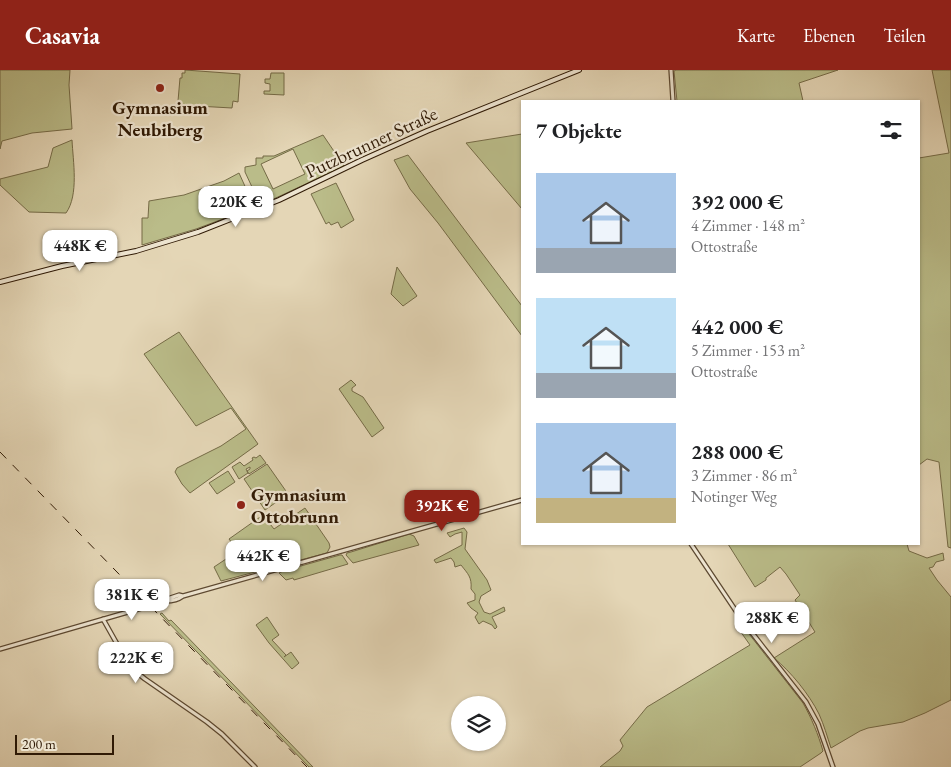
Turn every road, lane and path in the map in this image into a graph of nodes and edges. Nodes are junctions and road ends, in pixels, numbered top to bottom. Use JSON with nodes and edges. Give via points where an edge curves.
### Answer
{"nodes":[{"id":1,"x":579,"y":70,"type":"edge"},
{"id":2,"x":671,"y":70,"type":"edge"},
{"id":3,"x":673,"y":100,"type":"edge"},
{"id":4,"x":0,"y":282,"type":"edge"},
{"id":5,"x":521,"y":500,"type":"edge"},
{"id":6,"x":692,"y":545,"type":"edge"},
{"id":7,"x":104,"y":619,"type":"junction"},
{"id":8,"x":0,"y":649,"type":"edge"},
{"id":9,"x":255,"y":767,"type":"edge"},
{"id":10,"x":833,"y":767,"type":"edge"}],
"edges":[{"from":1,"to":4,"type":"main road","name":"Putzbrunner Straße","via":[[427,131],[279,200],[198,232],[136,251]]},
{"from":2,"to":3,"type":"street"},
{"from":5,"to":7,"type":"street"},
{"from":6,"to":10,"type":"street","via":[[742,620],[806,702],[820,729]]},
{"from":7,"to":8,"type":"street"},
{"from":7,"to":9,"type":"street","via":[[130,667],[210,724]]}]}
